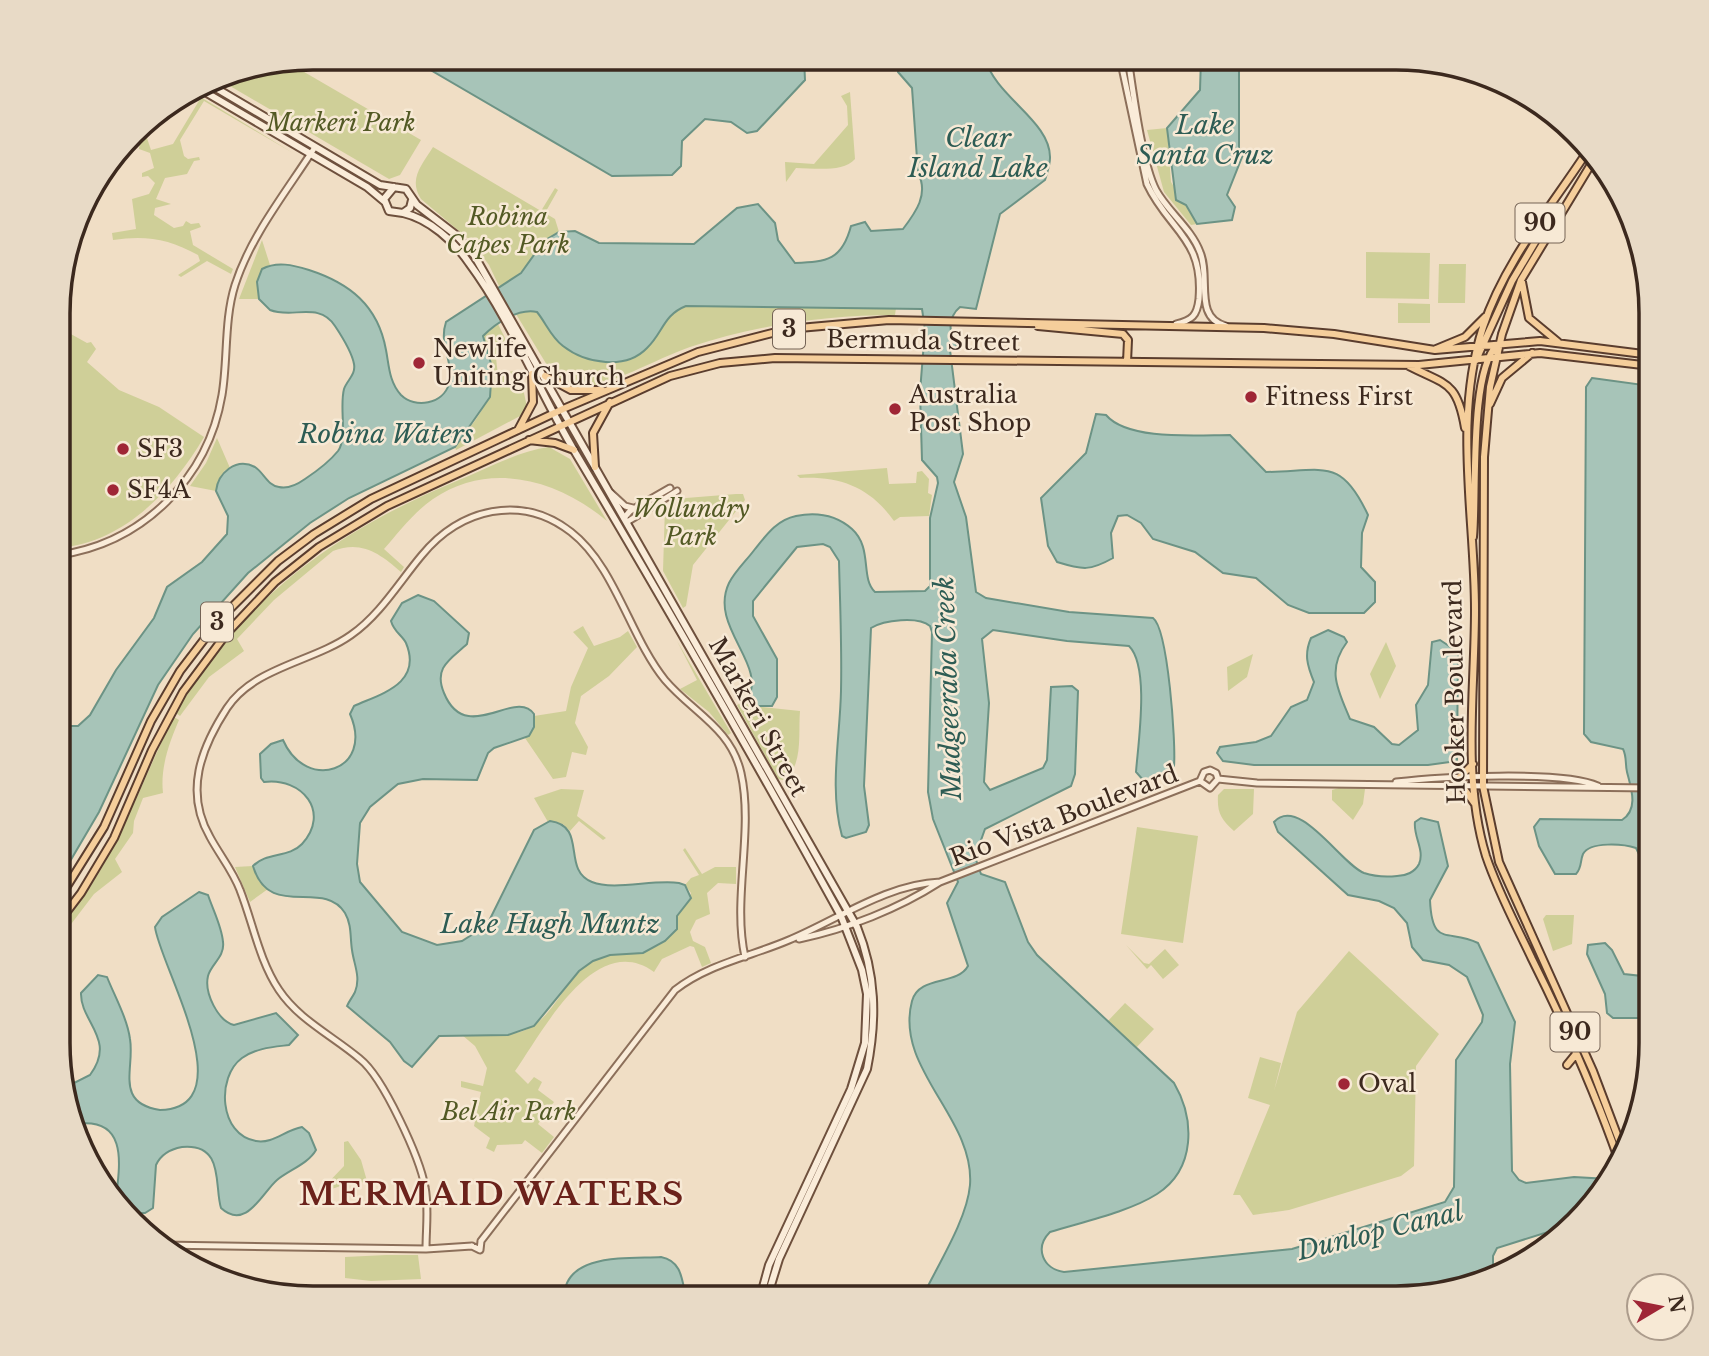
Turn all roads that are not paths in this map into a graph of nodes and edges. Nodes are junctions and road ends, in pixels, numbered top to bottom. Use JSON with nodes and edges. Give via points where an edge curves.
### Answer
{"nodes":[{"id":1,"x":1123,"y":71,"type":"edge"},
{"id":2,"x":1131,"y":71,"type":"edge"},
{"id":3,"x":218,"y":90,"type":"edge"},
{"id":4,"x":210,"y":94,"type":"edge"},
{"id":5,"x":313,"y":150,"type":"junction"},
{"id":6,"x":1583,"y":158,"type":"edge"},
{"id":7,"x":1589,"y":167,"type":"edge"},
{"id":8,"x":394,"y":187,"type":"junction"},
{"id":9,"x":412,"y":200,"type":"junction"},
{"id":10,"x":384,"y":202,"type":"junction"},
{"id":11,"x":403,"y":213,"type":"junction"},
{"id":12,"x":1555,"y":220,"type":"junction"},
{"id":13,"x":1199,"y":258,"type":"junction"},
{"id":14,"x":1521,"y":281,"type":"junction"},
{"id":15,"x":1206,"y":285,"type":"junction"},
{"id":16,"x":1198,"y":307,"type":"junction"},
{"id":17,"x":1488,"y":314,"type":"junction"},
{"id":18,"x":1005,"y":321,"type":"junction"},
{"id":19,"x":1170,"y":326,"type":"junction"},
{"id":20,"x":1233,"y":327,"type":"junction"},
{"id":21,"x":1558,"y":342,"type":"junction"},
{"id":22,"x":1499,"y":344,"type":"junction"},
{"id":23,"x":1481,"y":346,"type":"junction"},
{"id":24,"x":1435,"y":350,"type":"junction"},
{"id":25,"x":1532,"y":353,"type":"junction"},
{"id":26,"x":1639,"y":353,"type":"edge"},
{"id":27,"x":1496,"y":357,"type":"junction"},
{"id":28,"x":1488,"y":359,"type":"junction"},
{"id":29,"x":1475,"y":361,"type":"junction"},
{"id":30,"x":1127,"y":362,"type":"junction"},
{"id":31,"x":1639,"y":364,"type":"edge"},
{"id":32,"x":1407,"y":365,"type":"junction"},
{"id":33,"x":532,"y":374,"type":"junction"},
{"id":34,"x":545,"y":376,"type":"junction"},
{"id":35,"x":607,"y":390,"type":"junction"},
{"id":36,"x":610,"y":402,"type":"junction"},
{"id":37,"x":564,"y":409,"type":"junction"},
{"id":38,"x":554,"y":414,"type":"junction"},
{"id":39,"x":1486,"y":415,"type":"junction"},
{"id":40,"x":570,"y":421,"type":"junction"},
{"id":41,"x":560,"y":425,"type":"junction"},
{"id":42,"x":519,"y":430,"type":"junction"},
{"id":43,"x":528,"y":440,"type":"junction"},
{"id":44,"x":574,"y":450,"type":"junction"},
{"id":45,"x":1468,"y":450,"type":"junction"},
{"id":46,"x":595,"y":467,"type":"junction"},
{"id":47,"x":608,"y":490,"type":"junction"},
{"id":48,"x":637,"y":507,"type":"junction"},
{"id":49,"x":650,"y":509,"type":"junction"},
{"id":50,"x":625,"y":520,"type":"junction"},
{"id":51,"x":619,"y":526,"type":"junction"},
{"id":52,"x":70,"y":552,"type":"edge"},
{"id":53,"x":1471,"y":561,"type":"junction"},
{"id":54,"x":1485,"y":635,"type":"junction"},
{"id":55,"x":1475,"y":636,"type":"junction"},
{"id":56,"x":1474,"y":763,"type":"junction"},
{"id":57,"x":1460,"y":777,"type":"junction"},
{"id":58,"x":1474,"y":777,"type":"junction"},
{"id":59,"x":1483,"y":777,"type":"junction"},
{"id":60,"x":1218,"y":779,"type":"junction"},
{"id":61,"x":1200,"y":781,"type":"junction"},
{"id":62,"x":1382,"y":784,"type":"junction"},
{"id":63,"x":1462,"y":786,"type":"junction"},
{"id":64,"x":1474,"y":786,"type":"junction"},
{"id":65,"x":1483,"y":786,"type":"junction"},
{"id":66,"x":1599,"y":786,"type":"junction"},
{"id":67,"x":1638,"y":789,"type":"edge"},
{"id":68,"x":1475,"y":804,"type":"junction"},
{"id":69,"x":71,"y":880,"type":"edge"},
{"id":70,"x":940,"y":882,"type":"junction"},
{"id":71,"x":71,"y":906,"type":"edge"},
{"id":72,"x":848,"y":912,"type":"junction"},
{"id":73,"x":841,"y":916,"type":"junction"},
{"id":74,"x":854,"y":922,"type":"junction"},
{"id":75,"x":845,"y":925,"type":"junction"},
{"id":76,"x":789,"y":941,"type":"junction"},
{"id":77,"x":745,"y":957,"type":"junction"},
{"id":78,"x":1576,"y":1054,"type":"junction"},
{"id":79,"x":1581,"y":1065,"type":"junction"},
{"id":80,"x":1619,"y":1139,"type":"edge"},
{"id":81,"x":1614,"y":1149,"type":"edge"},
{"id":82,"x":178,"y":1245,"type":"edge"},
{"id":83,"x":426,"y":1249,"type":"junction"},
{"id":84,"x":763,"y":1285,"type":"edge"},
{"id":85,"x":771,"y":1285,"type":"edge"}],
"edges":[{"from":1,"to":13,"type":"street","via":[[1147,184]]},
{"from":2,"to":13,"type":"street","via":[[1153,184],[1196,243]]},
{"from":3,"to":5,"type":"main road"},
{"from":4,"to":5,"type":"main road"},
{"from":5,"to":8,"type":"main road","via":[[380,185]]},
{"from":5,"to":10,"type":"main road"},
{"from":5,"to":52,"type":"street","via":[[240,271],[231,304],[220,408],[193,472],[164,506],[133,529]]},
{"from":6,"to":17,"type":"main road","number":"90","via":[[1510,267]]},
{"from":7,"to":12,"type":"main road","number":"90"},
{"from":8,"to":9,"type":"main road","via":[[406,189]]},
{"from":8,"to":10,"type":"main road"},
{"from":9,"to":11,"type":"main road"},
{"from":9,"to":34,"type":"main road","name":"Markeri Street","via":[[456,235],[492,282]]},
{"from":10,"to":11,"type":"main road","via":[[392,213]]},
{"from":11,"to":33,"type":"main road","name":"Markeri Street","via":[[422,219],[449,240],[485,287]]},
{"from":12,"to":14,"type":"main road","number":"90"},
{"from":12,"to":23,"type":"main road","via":[[1543,229],[1512,281]]},
{"from":13,"to":15,"type":"street"},
{"from":13,"to":16,"type":"street"},
{"from":14,"to":21,"type":"main road","via":[[1529,318]]},
{"from":14,"to":22,"type":"main road","number":"90"},
{"from":15,"to":16,"type":"street","via":[[1203,312]]},
{"from":15,"to":20,"type":"street","via":[[1208,316]]},
{"from":16,"to":19,"type":"street","via":[[1192,319]]},
{"from":17,"to":23,"type":"main road","number":"90"},
{"from":17,"to":24,"type":"main road","via":[[1465,337]]},
{"from":18,"to":19,"type":"main road","name":"Bermuda Street","number":"3"},
{"from":18,"to":30,"type":"main road","via":[[1123,333],[1128,341]]},
{"from":18,"to":35,"type":"main road","name":"Bermuda Street","number":"3","via":[[821,324],[749,337]]},
{"from":19,"to":20,"type":"main road","name":"Bermuda Street","number":"3"},
{"from":20,"to":24,"type":"main road","name":"Bermuda Street","number":"3","via":[[1317,332]]},
{"from":21,"to":22,"type":"main road","name":"Bermuda Street","number":"3"},
{"from":21,"to":26,"type":"main road","name":"Bermuda Street","number":"3"},
{"from":22,"to":23,"type":"main road","name":"Bermuda Street","number":"3"},
{"from":22,"to":27,"type":"main road","number":"90"},
{"from":22,"to":28,"type":"main road"},
{"from":23,"to":24,"type":"main road","name":"Bermuda Street","number":"3"},
{"from":23,"to":29,"type":"main road","number":"90"},
{"from":25,"to":27,"type":"main road","name":"Bermuda Street","number":"3"},
{"from":25,"to":31,"type":"main road","name":"Bermuda Street","number":"3"},
{"from":25,"to":39,"type":"main road","via":[[1502,378]]},
{"from":27,"to":28,"type":"main road","name":"Bermuda Street","number":"3"},
{"from":27,"to":39,"type":"main road","name":"Hooker Boulevard","number":"90"},
{"from":28,"to":29,"type":"main road","name":"Bermuda Street","number":"3"},
{"from":28,"to":53,"type":"main road","via":[[1478,418]]},
{"from":29,"to":32,"type":"main road","name":"Bermuda Street","number":"3"},
{"from":29,"to":45,"type":"main road","name":"Hooker Boulevard","number":"90"},
{"from":30,"to":32,"type":"main road","name":"Bermuda Street","number":"3"},
{"from":30,"to":36,"type":"main road","name":"Bermuda Street","number":"3","via":[[733,361],[670,376]]},
{"from":32,"to":45,"type":"main road","via":[[1440,379],[1455,393]]},
{"from":33,"to":38,"type":"main road","name":"Markeri Street"},
{"from":33,"to":42,"type":"main road","via":[[533,402]]},
{"from":34,"to":35,"type":"main road","via":[[571,390]]},
{"from":34,"to":37,"type":"main road","name":"Markeri Street"},
{"from":35,"to":37,"type":"main road","name":"Bermuda Street","number":"3"},
{"from":36,"to":40,"type":"main road","name":"Bermuda Street","number":"3"},
{"from":36,"to":46,"type":"main road","via":[[593,433]]},
{"from":37,"to":38,"type":"main road","name":"Bermuda Street","number":"3"},
{"from":37,"to":40,"type":"main road","name":"Markeri Street"},
{"from":38,"to":41,"type":"main road","name":"Markeri Street"},
{"from":38,"to":42,"type":"main road","name":"Bermuda Street","number":"3"},
{"from":39,"to":54,"type":"main road","name":"Hooker Boulevard","number":"90"},
{"from":40,"to":41,"type":"main road","name":"Bermuda Street","number":"3"},
{"from":40,"to":46,"type":"main road","name":"Markeri Street"},
{"from":41,"to":43,"type":"main road","name":"Bermuda Street","number":"3"},
{"from":41,"to":44,"type":"main road","name":"Markeri Street"},
{"from":42,"to":69,"type":"main road","name":"Bermuda Street","number":"3","via":[[340,516],[290,551],[242,594],[169,689],[104,827]]},
{"from":43,"to":44,"type":"main road"},
{"from":43,"to":71,"type":"main road","name":"Bermuda Street","number":"3","via":[[352,525],[288,571],[248,609],[183,692],[114,838]]},
{"from":44,"to":51,"type":"main road","name":"Markeri Street"},
{"from":45,"to":53,"type":"main road","name":"Hooker Boulevard","number":"90"},
{"from":46,"to":47,"type":"main road","name":"Markeri Street"},
{"from":47,"to":48,"type":"street","via":[[626,507]]},
{"from":47,"to":50,"type":"main road","name":"Markeri Street"},
{"from":48,"to":49,"type":"street"},
{"from":48,"to":49,"type":"street","via":[[673,489]]},
{"from":48,"to":50,"type":"street"},
{"from":49,"to":50,"type":"street"},
{"from":50,"to":51,"type":"main road"},
{"from":50,"to":72,"type":"main road","name":"Markeri Street"},
{"from":51,"to":73,"type":"main road","name":"Markeri Street"},
{"from":53,"to":55,"type":"main road","name":"Hooker Boulevard","number":"90"},
{"from":54,"to":55,"type":"main road"},
{"from":54,"to":59,"type":"main road","name":"Hooker Boulevard","number":"90"},
{"from":55,"to":56,"type":"main road","name":"Hooker Boulevard","number":"90"},
{"from":56,"to":57,"type":"main road"},
{"from":56,"to":58,"type":"main road","name":"Hooker Boulevard","number":"90"},
{"from":57,"to":58,"type":"street","name":"Rio Vista Boulevard"},
{"from":57,"to":62,"type":"street","name":"Rio Vista Boulevard"},
{"from":58,"to":59,"type":"street","name":"Rio Vista Boulevard"},
{"from":58,"to":64,"type":"main road","name":"Hooker Boulevard","number":"90"},
{"from":59,"to":65,"type":"main road","name":"Hooker Boulevard","number":"90"},
{"from":59,"to":66,"type":"street","name":"Rio Vista Boulevard","via":[[1576,779]]},
{"from":60,"to":61,"type":"street","via":[[1210,788]]},
{"from":60,"to":61,"type":"street","via":[[1210,770],[1203,772]]},
{"from":60,"to":62,"type":"street","name":"Rio Vista Boulevard"},
{"from":61,"to":70,"type":"street","name":"Rio Vista Boulevard"},
{"from":62,"to":63,"type":"street","name":"Rio Vista Boulevard"},
{"from":63,"to":64,"type":"street","name":"Rio Vista Boulevard"},
{"from":63,"to":68,"type":"main road"},
{"from":64,"to":65,"type":"street","name":"Rio Vista Boulevard"},
{"from":64,"to":68,"type":"main road","name":"Hooker Boulevard","number":"90"},
{"from":65,"to":66,"type":"street","name":"Rio Vista Boulevard"},
{"from":65,"to":80,"type":"main road","name":"Hooker Boulevard","number":"90","via":[[1499,862]]},
{"from":66,"to":67,"type":"street","name":"Rio Vista Boulevard"},
{"from":68,"to":78,"type":"main road","name":"Hooker Boulevard","number":"90","via":[[1494,876]]},
{"from":70,"to":72,"type":"street","name":"Rio Vista Boulevard","via":[[920,883]]},
{"from":70,"to":74,"type":"street","name":"Rio Vista Boulevard"},
{"from":72,"to":73,"type":"street","name":"Rio Vista Boulevard"},
{"from":72,"to":74,"type":"main road","name":"Markeri Street"},
{"from":73,"to":75,"type":"main road","name":"Markeri Street"},
{"from":73,"to":76,"type":"street","name":"Rio Vista Boulevard"},
{"from":74,"to":75,"type":"street","name":"Rio Vista Boulevard"},
{"from":74,"to":85,"type":"main road","name":"Markeri Street","via":[[869,960],[874,1004],[867,1069]]},
{"from":75,"to":76,"type":"street","name":"Rio Vista Boulevard"},
{"from":75,"to":84,"type":"main road","name":"Markeri Street","via":[[867,994],[860,1066]]},
{"from":76,"to":77,"type":"street","name":"Rio Vista Boulevard"},
{"from":77,"to":83,"type":"street","name":"Rio Vista Boulevard","via":[[695,977],[670,994],[481,1241],[480,1250],[472,1246]]},
{"from":77,"to":83,"type":"street","via":[[739,765],[717,726],[663,677],[592,554],[555,521],[509,510],[464,519],[436,538],[354,634],[240,693],[226,709],[201,759],[196,786],[200,813],[235,879],[264,962],[279,990],[303,1017],[364,1062],[384,1091],[423,1177]]},
{"from":78,"to":79,"type":"main road","name":"Hooker Boulevard","number":"90"},
{"from":78,"to":79,"type":"main road","via":[[1567,1065]]},
{"from":79,"to":81,"type":"main road","name":"Hooker Boulevard","number":"90"},
{"from":82,"to":83,"type":"street"}]}
